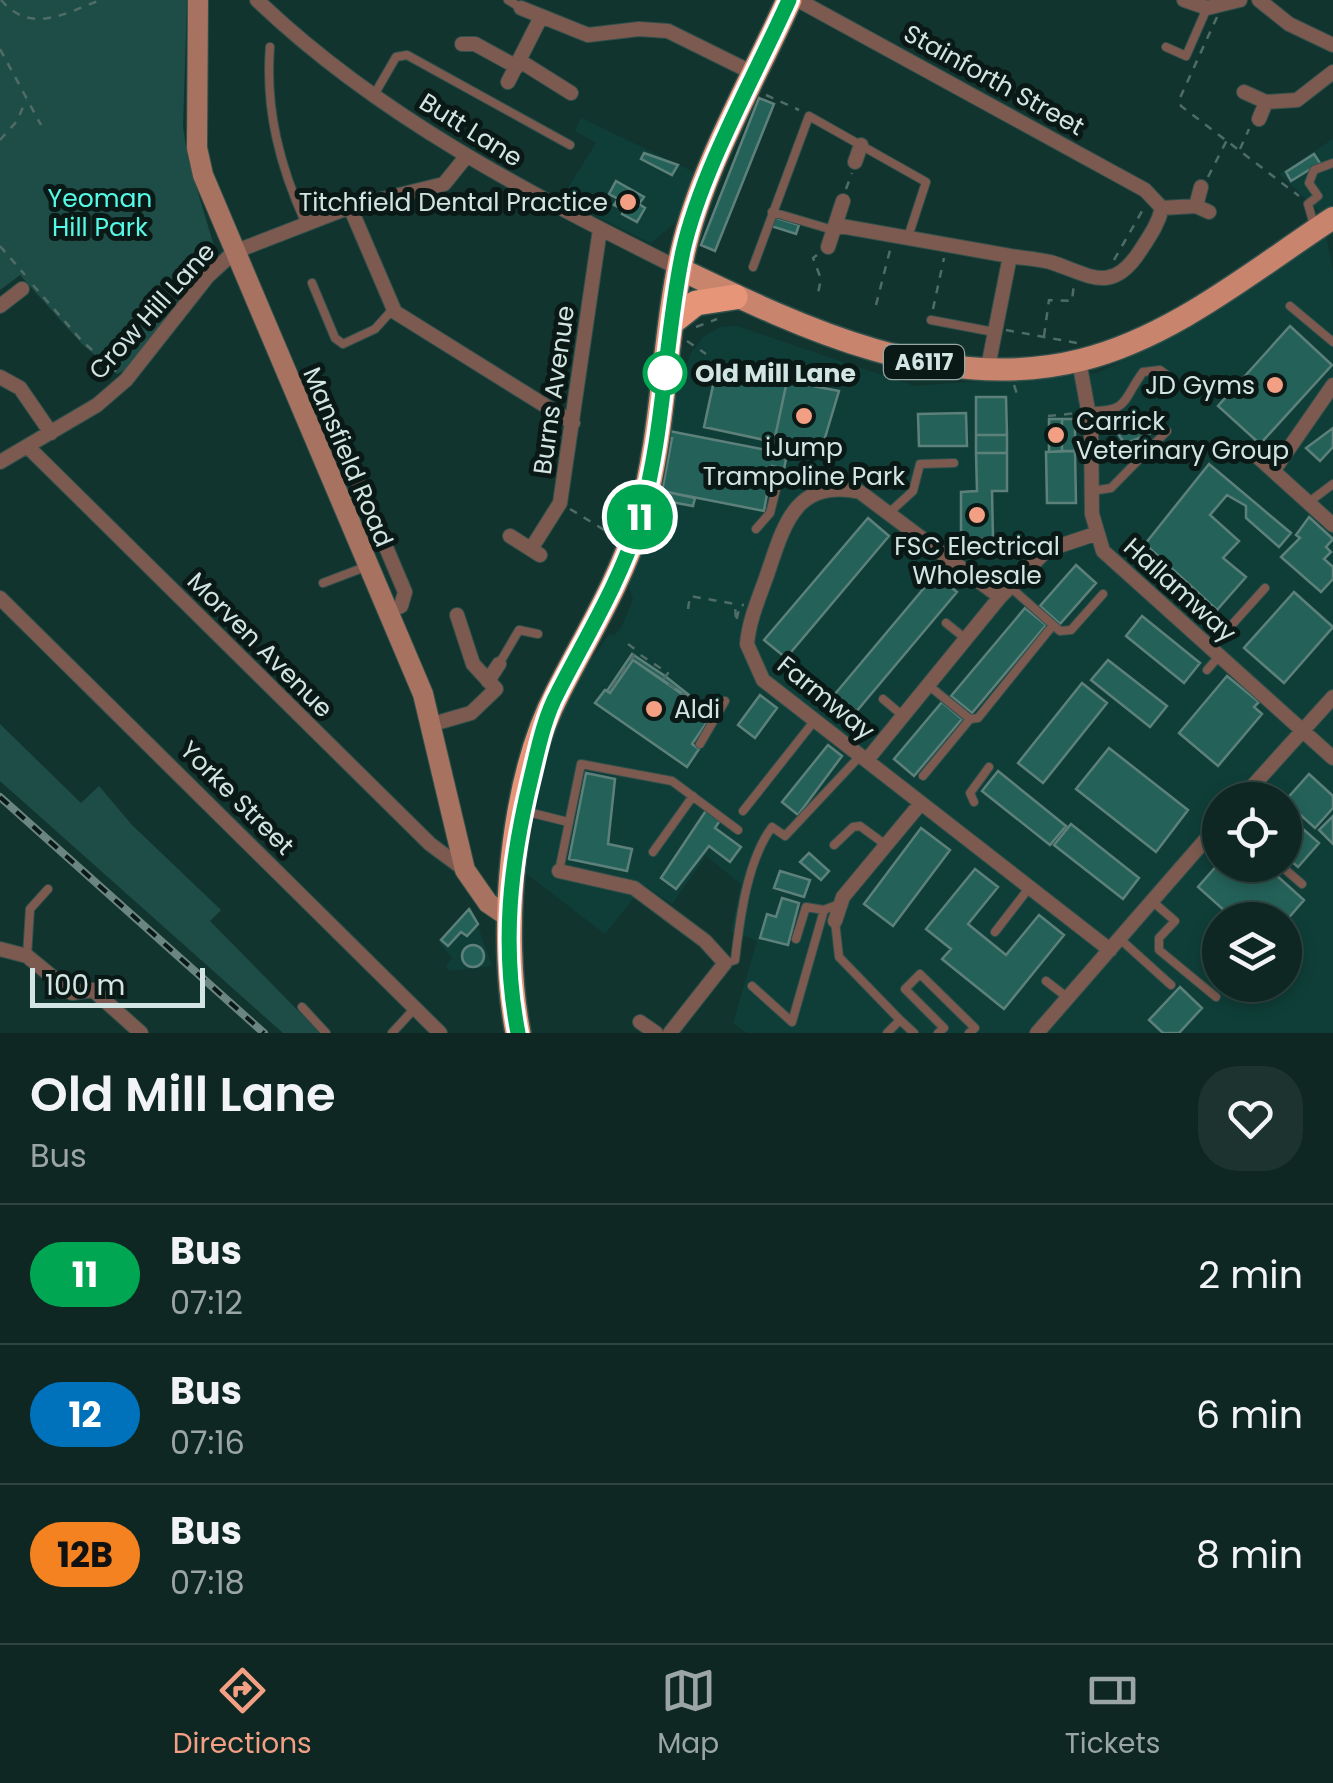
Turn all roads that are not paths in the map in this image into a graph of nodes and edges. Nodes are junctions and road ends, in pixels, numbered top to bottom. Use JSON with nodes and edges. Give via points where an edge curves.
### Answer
{"nodes":[{"id":1,"x":198,"y":0,"type":"edge"},
{"id":2,"x":257,"y":0,"type":"edge"},
{"id":3,"x":789,"y":0,"type":"edge"},
{"id":4,"x":798,"y":0,"type":"edge"},
{"id":5,"x":1184,"y":0,"type":"edge"},
{"id":6,"x":1240,"y":0,"type":"edge"},
{"id":7,"x":1259,"y":0,"type":"edge"},
{"id":8,"x":514,"y":4,"type":"edge"},
{"id":9,"x":1214,"y":8,"type":"junction"},
{"id":10,"x":541,"y":17,"type":"junction"},
{"id":11,"x":462,"y":44,"type":"dead end"},
{"id":12,"x":1333,"y":45,"type":"edge"},
{"id":13,"x":270,"y":47,"type":"dead end"},
{"id":14,"x":1166,"y":47,"type":"dead end"},
{"id":15,"x":518,"y":64,"type":"junction"},
{"id":16,"x":1333,"y":72,"type":"edge"},
{"id":17,"x":752,"y":81,"type":"junction"},
{"id":18,"x":508,"y":82,"type":"dead end"},
{"id":19,"x":1244,"y":92,"type":"dead end"},
{"id":20,"x":570,"y":93,"type":"dead end"},
{"id":21,"x":374,"y":95,"type":"junction"},
{"id":22,"x":1266,"y":102,"type":"junction"},
{"id":23,"x":1259,"y":120,"type":"road end"},
{"id":24,"x":861,"y":144,"type":"junction"},
{"id":25,"x":570,"y":145,"type":"dead end"},
{"id":26,"x":465,"y":158,"type":"junction"},
{"id":27,"x":855,"y":162,"type":"road end"},
{"id":28,"x":1333,"y":163,"type":"edge"},
{"id":29,"x":1201,"y":187,"type":"road end"},
{"id":30,"x":842,"y":201,"type":"road end"},
{"id":31,"x":350,"y":207,"type":"junction"},
{"id":32,"x":1162,"y":208,"type":"junction"},
{"id":33,"x":772,"y":212,"type":"junction"},
{"id":34,"x":306,"y":224,"type":"junction"},
{"id":35,"x":1324,"y":224,"type":"edge"},
{"id":36,"x":834,"y":228,"type":"junction"},
{"id":37,"x":600,"y":229,"type":"junction"},
{"id":38,"x":900,"y":240,"type":"junction"},
{"id":39,"x":824,"y":251,"type":"road end"},
{"id":40,"x":234,"y":252,"type":"junction"},
{"id":41,"x":1010,"y":256,"type":"junction"},
{"id":42,"x":752,"y":267,"type":"dead end"},
{"id":43,"x":680,"y":270,"type":"junction"},
{"id":44,"x":312,"y":283,"type":"dead end"},
{"id":45,"x":22,"y":289,"type":"dead end"},
{"id":46,"x":734,"y":305,"type":"junction"},
{"id":47,"x":0,"y":306,"type":"edge"},
{"id":48,"x":1290,"y":306,"type":"dead end"},
{"id":49,"x":393,"y":309,"type":"junction"},
{"id":50,"x":931,"y":320,"type":"road end"},
{"id":51,"x":678,"y":330,"type":"junction"},
{"id":52,"x":995,"y":330,"type":"junction"},
{"id":53,"x":1333,"y":342,"type":"edge"},
{"id":54,"x":1084,"y":353,"type":"junction"},
{"id":55,"x":988,"y":368,"type":"junction"},
{"id":56,"x":1168,"y":376,"type":"dead end"},
{"id":57,"x":0,"y":377,"type":"edge"},
{"id":58,"x":1333,"y":385,"type":"edge"},
{"id":59,"x":320,"y":392,"type":"dead end"},
{"id":60,"x":1084,"y":412,"type":"junction"},
{"id":61,"x":573,"y":423,"type":"junction"},
{"id":62,"x":1167,"y":431,"type":"dead end"},
{"id":63,"x":337,"y":432,"type":"junction"},
{"id":64,"x":51,"y":433,"type":"junction"},
{"id":65,"x":314,"y":440,"type":"junction"},
{"id":66,"x":28,"y":447,"type":"junction"},
{"id":67,"x":1259,"y":458,"type":"dead end"},
{"id":68,"x":0,"y":462,"type":"edge"},
{"id":69,"x":954,"y":463,"type":"dead end"},
{"id":70,"x":1274,"y":470,"type":"junction"},
{"id":71,"x":780,"y":474,"type":"dead end"},
{"id":72,"x":1333,"y":484,"type":"edge"},
{"id":73,"x":1092,"y":491,"type":"junction"},
{"id":74,"x":1309,"y":502,"type":"junction"},
{"id":75,"x":890,"y":512,"type":"junction"},
{"id":76,"x":640,"y":519,"type":"junction"},
{"id":77,"x":1333,"y":524,"type":"edge"},
{"id":78,"x":671,"y":527,"type":"dead end"},
{"id":79,"x":756,"y":529,"type":"dead end"},
{"id":80,"x":1095,"y":534,"type":"junction"},
{"id":81,"x":510,"y":536,"type":"dead end"},
{"id":82,"x":367,"y":566,"type":"junction"},
{"id":83,"x":323,"y":583,"type":"dead end"},
{"id":84,"x":1265,"y":588,"type":"dead end"},
{"id":85,"x":1005,"y":592,"type":"junction"},
{"id":86,"x":1103,"y":594,"type":"dead end"},
{"id":87,"x":0,"y":598,"type":"edge"},
{"id":88,"x":387,"y":612,"type":"junction"},
{"id":89,"x":457,"y":615,"type":"dead end"},
{"id":90,"x":946,"y":623,"type":"dead end"},
{"id":91,"x":1054,"y":625,"type":"junction"},
{"id":92,"x":538,"y":634,"type":"dead end"},
{"id":93,"x":966,"y":639,"type":"junction"},
{"id":94,"x":1216,"y":652,"type":"junction"},
{"id":95,"x":499,"y":664,"type":"joint"},
{"id":96,"x":1207,"y":670,"type":"dead end"},
{"id":97,"x":488,"y":680,"type":"junction"},
{"id":98,"x":928,"y":685,"type":"junction"},
{"id":99,"x":883,"y":698,"type":"dead end"},
{"id":100,"x":1333,"y":698,"type":"edge"},
{"id":101,"x":725,"y":701,"type":"dead end"},
{"id":102,"x":903,"y":716,"type":"junction"},
{"id":103,"x":970,"y":718,"type":"junction"},
{"id":104,"x":816,"y":720,"type":"junction"},
{"id":105,"x":433,"y":724,"type":"junction"},
{"id":106,"x":1302,"y":731,"type":"junction"},
{"id":107,"x":700,"y":744,"type":"dead end"},
{"id":108,"x":864,"y":757,"type":"junction"},
{"id":109,"x":1333,"y":758,"type":"edge"},
{"id":110,"x":989,"y":768,"type":"dead end"},
{"id":111,"x":923,"y":776,"type":"dead end"},
{"id":112,"x":1256,"y":782,"type":"edge"},
{"id":113,"x":693,"y":796,"type":"junction"},
{"id":114,"x":974,"y":802,"type":"dead end"},
{"id":115,"x":921,"y":803,"type":"junction"},
{"id":116,"x":523,"y":810,"type":"junction"},
{"id":117,"x":743,"y":810,"type":"dead end"},
{"id":118,"x":568,"y":822,"type":"junction"},
{"id":119,"x":738,"y":830,"type":"dead end"},
{"id":120,"x":1202,"y":844,"type":"edge"},
{"id":121,"x":834,"y":845,"type":"dead end"},
{"id":122,"x":886,"y":845,"type":"junction"},
{"id":123,"x":653,"y":852,"type":"dead end"},
{"id":124,"x":465,"y":870,"type":"junction"},
{"id":125,"x":559,"y":871,"type":"joint"},
{"id":126,"x":1300,"y":882,"type":"edge"},
{"id":127,"x":1302,"y":884,"type":"dead end"},
{"id":128,"x":1029,"y":888,"type":"junction"},
{"id":129,"x":48,"y":889,"type":"dead end"},
{"id":130,"x":1152,"y":901,"type":"junction"},
{"id":131,"x":507,"y":916,"type":"junction"},
{"id":132,"x":830,"y":916,"type":"junction"},
{"id":133,"x":995,"y":932,"type":"dead end"},
{"id":134,"x":796,"y":940,"type":"dead end"},
{"id":135,"x":1115,"y":945,"type":"junction"},
{"id":136,"x":0,"y":949,"type":"edge"},
{"id":137,"x":27,"y":956,"type":"junction"},
{"id":138,"x":724,"y":963,"type":"junction"},
{"id":139,"x":1046,"y":980,"type":"dead end"},
{"id":140,"x":1171,"y":985,"type":"dead end"},
{"id":141,"x":1202,"y":985,"type":"edge"},
{"id":142,"x":752,"y":986,"type":"dead end"},
{"id":143,"x":1068,"y":998,"type":"junction"},
{"id":144,"x":302,"y":1008,"type":"dead end"},
{"id":145,"x":415,"y":1008,"type":"junction"},
{"id":146,"x":900,"y":1020,"type":"junction"},
{"id":147,"x":640,"y":1022,"type":"dead end"},
{"id":148,"x":1042,"y":1032,"type":"edge"},
{"id":149,"x":141,"y":1033,"type":"edge"},
{"id":150,"x":326,"y":1033,"type":"edge"},
{"id":151,"x":392,"y":1033,"type":"edge"},
{"id":152,"x":440,"y":1033,"type":"edge"},
{"id":153,"x":518,"y":1033,"type":"edge"},
{"id":154,"x":656,"y":1033,"type":"edge"},
{"id":155,"x":670,"y":1033,"type":"edge"},
{"id":156,"x":887,"y":1033,"type":"edge"},
{"id":157,"x":914,"y":1033,"type":"edge"},
{"id":158,"x":938,"y":1033,"type":"edge"},
{"id":159,"x":970,"y":1033,"type":"edge"}],
"edges":[{"from":1,"to":40,"type":"main road","name":"Mansfield Road","via":[[197,148]]},
{"from":2,"to":21,"type":"street","name":"Butt Lane"},
{"from":3,"to":17,"type":"highway"},
{"from":4,"to":32,"type":"street","name":"Stainforth Street","via":[[1145,190]]},
{"from":5,"to":9,"type":"street"},
{"from":6,"to":9,"type":"street"},
{"from":7,"to":12,"type":"street"},
{"from":8,"to":10,"type":"street"},
{"from":9,"to":14,"type":"lane","via":[[1186,56]]},
{"from":10,"to":15,"type":"street"},
{"from":10,"to":17,"type":"street","via":[[588,36],[668,31]]},
{"from":11,"to":15,"type":"street"},
{"from":13,"to":34,"type":"lane","via":[[270,119]]},
{"from":15,"to":18,"type":"street"},
{"from":15,"to":20,"type":"street"},
{"from":16,"to":22,"type":"street","via":[[1296,100]]},
{"from":17,"to":43,"type":"highway","via":[[696,191]]},
{"from":19,"to":22,"type":"street"},
{"from":21,"to":25,"type":"lane","via":[[396,58],[407,55]]},
{"from":21,"to":26,"type":"street","name":"Butt Lane"},
{"from":22,"to":23,"type":"street"},
{"from":24,"to":27,"type":"street"},
{"from":24,"to":33,"type":"lane","via":[[809,116]]},
{"from":24,"to":38,"type":"lane","via":[[926,182]]},
{"from":26,"to":31,"type":"street","via":[[444,184]]},
{"from":26,"to":37,"type":"street","name":"Butt Lane"},
{"from":28,"to":35,"type":"lane","via":[[1314,170],[1309,183],[1318,196],[1308,204]]},
{"from":29,"to":32,"type":"street","via":[[1203,209]]},
{"from":30,"to":36,"type":"street"},
{"from":31,"to":34,"type":"street"},
{"from":31,"to":49,"type":"street"},
{"from":32,"to":41,"type":"street","via":[[1130,267],[1100,280]]},
{"from":33,"to":36,"type":"lane"},
{"from":33,"to":42,"type":"lane"},
{"from":34,"to":40,"type":"street"},
{"from":35,"to":54,"type":"main road","number":"A6117","via":[[1180,318]]},
{"from":36,"to":38,"type":"street"},
{"from":36,"to":39,"type":"street"},
{"from":37,"to":43,"type":"street","name":"Butt Lane"},
{"from":37,"to":61,"type":"street","name":"Burns Avenue"},
{"from":38,"to":41,"type":"street"},
{"from":40,"to":64,"type":"street","name":"Crow Hill Lane","via":[[126,380]]},
{"from":40,"to":65,"type":"main road","name":"Mansfield Road"},
{"from":41,"to":52,"type":"street"},
{"from":43,"to":46,"type":"main road","number":"A6117"},
{"from":43,"to":51,"type":"highway"},
{"from":44,"to":49,"type":"lane","via":[[343,344],[375,330]]},
{"from":45,"to":47,"type":"street"},
{"from":46,"to":51,"type":"highway","via":[[696,302]]},
{"from":46,"to":55,"type":"main road","number":"A6117","via":[[862,348]]},
{"from":48,"to":53,"type":"lane"},
{"from":49,"to":61,"type":"street"},
{"from":50,"to":52,"type":"lane"},
{"from":51,"to":76,"type":"highway"},
{"from":52,"to":55,"type":"street"},
{"from":54,"to":55,"type":"main road","number":"A6117"},
{"from":54,"to":60,"type":"street","name":"Hallamway"},
{"from":56,"to":60,"type":"lane","via":[[1143,372],[1124,404]]},
{"from":57,"to":64,"type":"street","via":[[20,388]]},
{"from":58,"to":70,"type":"street"},
{"from":59,"to":63,"type":"street"},
{"from":60,"to":73,"type":"street","name":"Hallamway"},
{"from":61,"to":81,"type":"street","name":"Burns Avenue","via":[[560,503],[536,552]]},
{"from":62,"to":73,"type":"lane","via":[[1111,488]]},
{"from":63,"to":65,"type":"street"},
{"from":63,"to":88,"type":"street","via":[[404,592],[401,606]]},
{"from":64,"to":66,"type":"street","name":"Crow Hill Lane"},
{"from":65,"to":82,"type":"main road","name":"Mansfield Road"},
{"from":66,"to":68,"type":"street","name":"Crow Hill Lane"},
{"from":66,"to":124,"type":"street","name":"Morven Avenue","via":[[430,844]]},
{"from":67,"to":70,"type":"street"},
{"from":69,"to":75,"type":"lane","via":[[920,464],[913,491]]},
{"from":70,"to":74,"type":"street"},
{"from":71,"to":79,"type":"lane","via":[[770,514]]},
{"from":72,"to":74,"type":"lane"},
{"from":73,"to":80,"type":"street","name":"Hallamway"},
{"from":74,"to":77,"type":"street"},
{"from":75,"to":85,"type":"street","name":"Farmway"},
{"from":75,"to":104,"type":"street","name":"Farmway","via":[[860,492],[831,489],[800,502],[782,529],[748,644],[763,680]]},
{"from":76,"to":78,"type":"lane"},
{"from":76,"to":116,"type":"highway","via":[[606,605],[556,695]]},
{"from":80,"to":85,"type":"street","name":"Farmway","via":[[1047,550]]},
{"from":80,"to":94,"type":"street","name":"Hallamway","via":[[1115,565]]},
{"from":82,"to":83,"type":"lane"},
{"from":82,"to":88,"type":"main road","name":"Mansfield Road"},
{"from":84,"to":94,"type":"lane"},
{"from":85,"to":91,"type":"lane"},
{"from":85,"to":93,"type":"street","name":"Farmway"},
{"from":86,"to":91,"type":"lane","via":[[1071,630]]},
{"from":87,"to":145,"type":"street","name":"Yorke Street"},
{"from":88,"to":105,"type":"main road","name":"Mansfield Road"},
{"from":89,"to":97,"type":"street","via":[[473,664]]},
{"from":90,"to":93,"type":"lane"},
{"from":91,"to":103,"type":"lane","via":[[978,718]]},
{"from":92,"to":95,"type":"lane","via":[[519,630]]},
{"from":93,"to":98,"type":"street","name":"Farmway"},
{"from":94,"to":96,"type":"lane"},
{"from":94,"to":106,"type":"street","name":"Hallamway"},
{"from":95,"to":97,"type":"street"},
{"from":97,"to":105,"type":"street","via":[[496,689],[472,713]]},
{"from":98,"to":102,"type":"street","name":"Farmway"},
{"from":98,"to":103,"type":"lane"},
{"from":99,"to":102,"type":"lane"},
{"from":100,"to":106,"type":"street"},
{"from":101,"to":107,"type":"lane"},
{"from":102,"to":108,"type":"street","name":"Farmway"},
{"from":103,"to":111,"type":"lane"},
{"from":104,"to":108,"type":"street","name":"Farmway"},
{"from":104,"to":117,"type":"lane"},
{"from":105,"to":124,"type":"main road","name":"Mansfield Road"},
{"from":106,"to":109,"type":"street","name":"Hallamway"},
{"from":106,"to":112,"type":"street"},
{"from":108,"to":115,"type":"street","name":"Farmway"},
{"from":108,"to":138,"type":"lane","via":[[786,836],[772,827],[763,840],[735,960]]},
{"from":110,"to":114,"type":"lane","via":[[970,792]]},
{"from":113,"to":118,"type":"lane","via":[[672,781],[581,764]]},
{"from":113,"to":119,"type":"lane"},
{"from":113,"to":123,"type":"lane"},
{"from":115,"to":122,"type":"street"},
{"from":115,"to":128,"type":"street","name":"Farmway"},
{"from":116,"to":118,"type":"lane"},
{"from":116,"to":131,"type":"highway"},
{"from":118,"to":125,"type":"lane"},
{"from":120,"to":130,"type":"street"},
{"from":121,"to":122,"type":"lane","via":[[860,826]]},
{"from":122,"to":132,"type":"street"},
{"from":124,"to":131,"type":"main road","name":"Mansfield Road","via":[[488,903]]},
{"from":125,"to":138,"type":"street","via":[[634,888]]},
{"from":126,"to":127,"type":"lane"},
{"from":128,"to":133,"type":"lane"},
{"from":128,"to":135,"type":"street","name":"Farmway"},
{"from":129,"to":137,"type":"lane","via":[[30,908]]},
{"from":130,"to":135,"type":"street"},
{"from":130,"to":141,"type":"lane","via":[[1175,920],[1159,938],[1159,950]]},
{"from":131,"to":153,"type":"highway"},
{"from":132,"to":134,"type":"lane","via":[[806,907]]},
{"from":132,"to":142,"type":"lane","via":[[792,1022]]},
{"from":132,"to":146,"type":"lane","via":[[839,957]]},
{"from":135,"to":140,"type":"lane"},
{"from":135,"to":143,"type":"street"},
{"from":136,"to":137,"type":"street"},
{"from":137,"to":149,"type":"street","via":[[72,993],[93,990]]},
{"from":138,"to":155,"type":"street"},
{"from":139,"to":143,"type":"lane"},
{"from":143,"to":148,"type":"street"},
{"from":144,"to":150,"type":"lane"},
{"from":145,"to":151,"type":"lane"},
{"from":145,"to":152,"type":"street","name":"Yorke Street"},
{"from":146,"to":156,"type":"lane"},
{"from":146,"to":157,"type":"lane"},
{"from":147,"to":154,"type":"street"},
{"from":158,"to":159,"type":"lane","via":[[944,1028],[905,989],[920,974],[975,1028]]}]}
